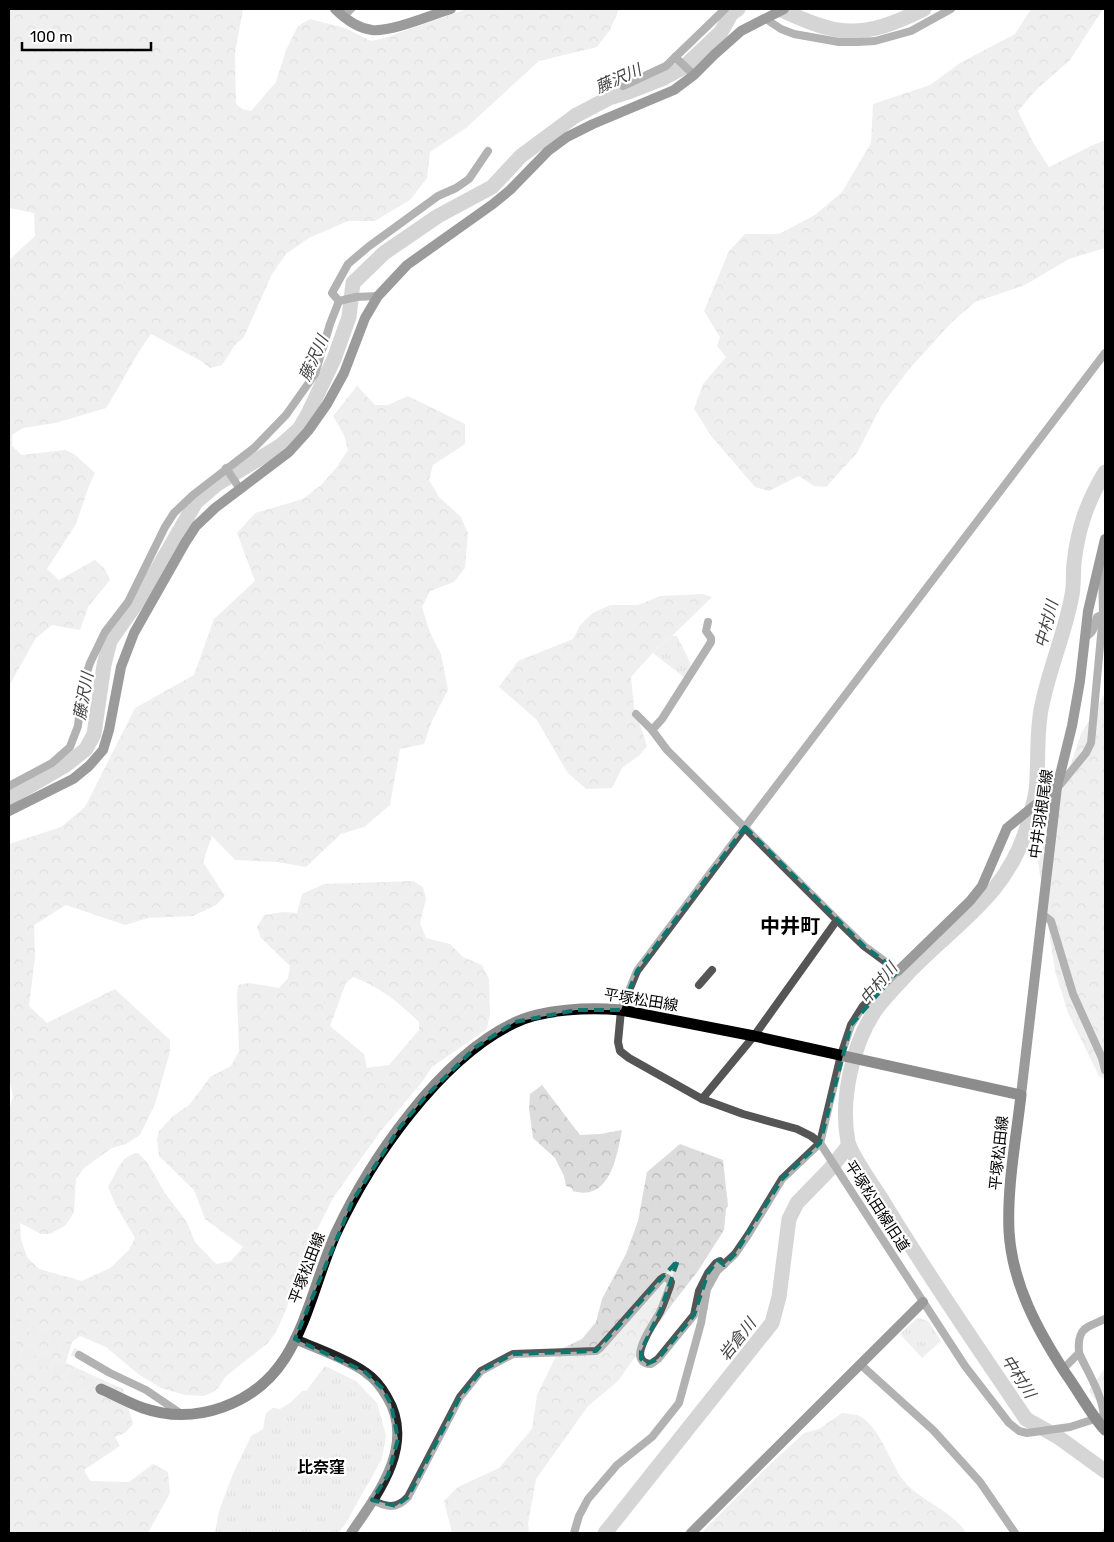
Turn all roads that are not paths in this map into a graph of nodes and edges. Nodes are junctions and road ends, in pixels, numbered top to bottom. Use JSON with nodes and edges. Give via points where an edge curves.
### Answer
{"nodes":[{"id":1,"x":335,"y":9,"type":"edge"},
{"id":2,"x":351,"y":9,"type":"edge"},
{"id":3,"x":452,"y":9,"type":"edge"},
{"id":4,"x":725,"y":9,"type":"edge"},
{"id":5,"x":784,"y":9,"type":"edge"},
{"id":6,"x":951,"y":9,"type":"edge"},
{"id":7,"x":343,"y":17,"type":"junction"},
{"id":8,"x":763,"y":20,"type":"junction"},
{"id":9,"x":676,"y":58,"type":"junction"},
{"id":10,"x":692,"y":73,"type":"junction"},
{"id":11,"x":622,"y":86,"type":"dead end"},
{"id":12,"x":488,"y":151,"type":"dead end"},
{"id":13,"x":378,"y":296,"type":"junction"},
{"id":14,"x":341,"y":301,"type":"junction"},
{"id":15,"x":1105,"y":353,"type":"edge"},
{"id":16,"x":226,"y":468,"type":"junction"},
{"id":17,"x":240,"y":489,"type":"junction"},
{"id":18,"x":1105,"y":539,"type":"edge"},
{"id":19,"x":1101,"y":554,"type":"junction"},
{"id":20,"x":1103,"y":614,"type":"junction"},
{"id":21,"x":708,"y":622,"type":"dead end"},
{"id":22,"x":1085,"y":637,"type":"junction"},
{"id":23,"x":636,"y":714,"type":"dead end"},
{"id":24,"x":652,"y":730,"type":"junction"},
{"id":25,"x":9,"y":786,"type":"edge"},
{"id":26,"x":1057,"y":787,"type":"junction"},
{"id":27,"x":9,"y":812,"type":"edge"},
{"id":28,"x":745,"y":827,"type":"junction"},
{"id":29,"x":1042,"y":914,"type":"junction"},
{"id":30,"x":837,"y":920,"type":"junction"},
{"id":31,"x":712,"y":970,"type":"dead end"},
{"id":32,"x":898,"y":971,"type":"junction"},
{"id":33,"x":699,"y":985,"type":"dead end"},
{"id":34,"x":621,"y":1010,"type":"junction"},
{"id":35,"x":754,"y":1036,"type":"junction"},
{"id":36,"x":844,"y":1056,"type":"junction"},
{"id":37,"x":1105,"y":1070,"type":"edge"},
{"id":38,"x":1021,"y":1095,"type":"junction"},
{"id":39,"x":702,"y":1099,"type":"junction"},
{"id":40,"x":820,"y":1143,"type":"junction"},
{"id":41,"x":724,"y":1264,"type":"junction"},
{"id":42,"x":923,"y":1302,"type":"junction"},
{"id":43,"x":1105,"y":1319,"type":"edge"},
{"id":44,"x":295,"y":1339,"type":"junction"},
{"id":45,"x":1079,"y":1353,"type":"junction"},
{"id":46,"x":78,"y":1355,"type":"tunnel mouth"},
{"id":47,"x":861,"y":1365,"type":"junction"},
{"id":48,"x":1064,"y":1369,"type":"junction"},
{"id":49,"x":102,"y":1389,"type":"tunnel mouth"},
{"id":50,"x":182,"y":1414,"type":"junction"},
{"id":51,"x":1096,"y":1418,"type":"junction"},
{"id":52,"x":1105,"y":1430,"type":"edge"},
{"id":53,"x":372,"y":1500,"type":"junction"},
{"id":54,"x":351,"y":1533,"type":"edge"},
{"id":55,"x":574,"y":1533,"type":"edge"},
{"id":56,"x":690,"y":1533,"type":"edge"},
{"id":57,"x":1015,"y":1533,"type":"edge"}],
"edges":[{"from":1,"to":7,"type":"street"},
{"from":2,"to":7,"type":"street"},
{"from":3,"to":7,"type":"street","via":[[372,30],[356,26]]},
{"from":4,"to":9,"type":"street"},
{"from":5,"to":8,"type":"street"},
{"from":6,"to":8,"type":"street","via":[[911,31],[858,42],[794,34]]},
{"from":8,"to":10,"type":"street","via":[[741,31]]},
{"from":9,"to":10,"type":"street"},
{"from":9,"to":11,"type":"street","via":[[660,70]]},
{"from":10,"to":13,"type":"street","via":[[674,90],[567,137],[493,204],[407,264]]},
{"from":12,"to":14,"type":"street","via":[[469,178],[438,196],[348,264],[332,293]]},
{"from":13,"to":14,"type":"street"},
{"from":13,"to":17,"type":"street","via":[[358,333],[344,373],[308,431],[289,452]]},
{"from":14,"to":16,"type":"street","via":[[330,324],[315,374],[300,396],[271,432]]},
{"from":15,"to":28,"type":"street"},
{"from":16,"to":17,"type":"street"},
{"from":16,"to":25,"type":"street","via":[[174,513],[128,602],[105,632],[82,688],[78,726],[70,746],[52,763]]},
{"from":17,"to":27,"type":"street","via":[[196,526],[134,633],[121,667],[103,750],[73,779]]},
{"from":18,"to":19,"type":"street","name":"中井羽根尾線"},
{"from":19,"to":20,"type":"street"},
{"from":19,"to":22,"type":"street","name":"中井羽根尾線"},
{"from":20,"to":22,"type":"street","via":[[1097,616],[1094,629]]},
{"from":20,"to":26,"type":"street","via":[[1091,742],[1086,753]]},
{"from":21,"to":24,"type":"street","via":[[706,631],[711,642]]},
{"from":22,"to":26,"type":"street","name":"中井羽根尾線","via":[[1072,726]]},
{"from":23,"to":24,"type":"street"},
{"from":24,"to":28,"type":"street","via":[[667,750]]},
{"from":26,"to":29,"type":"street","name":"中井羽根尾線"},
{"from":26,"to":32,"type":"street","via":[[1008,828],[982,886]]},
{"from":28,"to":30,"type":"street"},
{"from":28,"to":34,"type":"street","via":[[638,972]]},
{"from":29,"to":37,"type":"street","via":[[1051,921],[1073,994]]},
{"from":29,"to":38,"type":"street","name":"中井羽根尾線"},
{"from":30,"to":32,"type":"street","via":[[864,946]]},
{"from":30,"to":35,"type":"street"},
{"from":31,"to":33,"type":"street"},
{"from":32,"to":36,"type":"street","via":[[863,1006],[851,1025]]},
{"from":34,"to":35,"type":"main road","name":"平塚松田線"},
{"from":34,"to":39,"type":"street","name":"平塚松田線旧道","via":[[620,1050]]},
{"from":34,"to":44,"type":"main road","name":"平塚松田線","via":[[576,1010],[523,1019],[494,1034],[453,1066],[400,1127],[353,1200],[335,1235]]},
{"from":35,"to":36,"type":"main road","name":"平塚松田線"},
{"from":35,"to":39,"type":"street"},
{"from":36,"to":38,"type":"main road","name":"平塚松田線"},
{"from":36,"to":40,"type":"street"},
{"from":38,"to":48,"type":"main road","name":"平塚松田線","via":[[1009,1198],[1015,1267],[1039,1330]]},
{"from":39,"to":40,"type":"street","name":"平塚松田線旧道","via":[[797,1129]]},
{"from":40,"to":41,"type":"street","via":[[782,1179],[748,1235]]},
{"from":40,"to":42,"type":"street","name":"平塚松田線旧道"},
{"from":41,"to":53,"type":"street","via":[[716,1263],[708,1273],[699,1291],[694,1315],[658,1359],[650,1364],[641,1359],[641,1351],[670,1286],[671,1282],[664,1277],[596,1351],[513,1354],[481,1371],[460,1397],[403,1503],[390,1507]]},
{"from":41,"to":55,"type":"street","via":[[707,1289],[679,1403],[653,1436],[617,1465],[588,1499]]},
{"from":42,"to":47,"type":"street"},
{"from":42,"to":51,"type":"street","name":"平塚松田線旧道","via":[[965,1366],[1009,1423],[1022,1433],[1064,1428]]},
{"from":43,"to":45,"type":"street","via":[[1085,1328],[1078,1340]]},
{"from":44,"to":50,"type":"main road","name":"平塚松田線","via":[[267,1380],[247,1396],[222,1408],[195,1415]]},
{"from":44,"to":53,"type":"street","via":[[365,1372],[382,1388],[391,1404],[397,1423],[396,1455]]},
{"from":45,"to":48,"type":"street"},
{"from":45,"to":51,"type":"street","via":[[1103,1406],[1104,1416]]},
{"from":46,"to":50,"type":"street","via":[[146,1390]]},
{"from":47,"to":56,"type":"street"},
{"from":47,"to":57,"type":"street","via":[[933,1430],[980,1482]]},
{"from":48,"to":51,"type":"main road","name":"平塚松田線"},
{"from":49,"to":50,"type":"main road","name":"平塚松田線","via":[[143,1408]]},
{"from":51,"to":52,"type":"main road","name":"平塚松田線"},
{"from":53,"to":54,"type":"street"}]}
